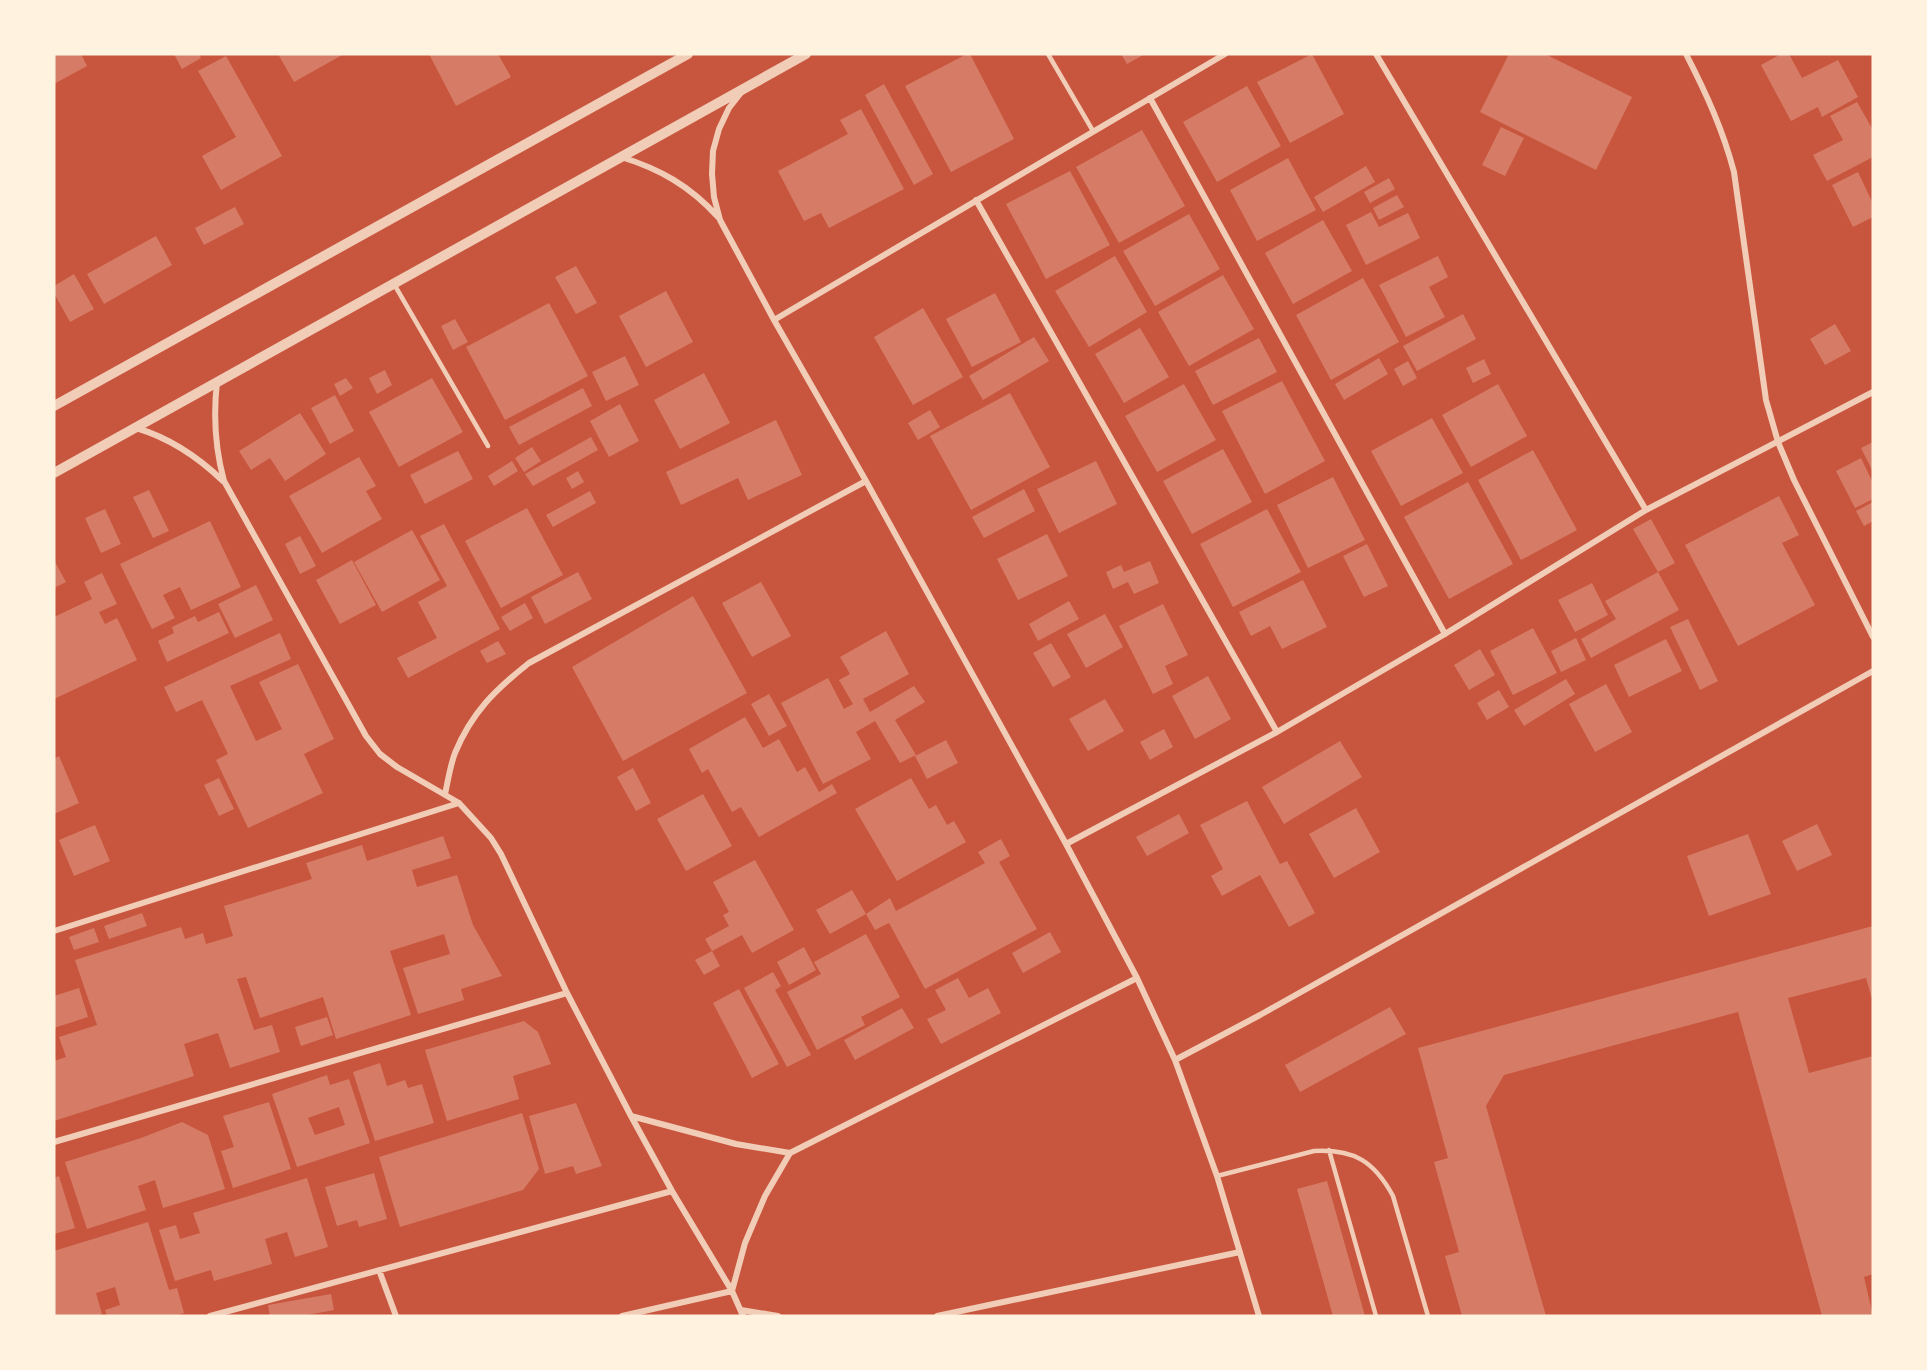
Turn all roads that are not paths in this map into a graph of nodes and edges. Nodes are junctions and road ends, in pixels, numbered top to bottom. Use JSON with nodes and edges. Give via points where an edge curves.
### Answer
{"nodes":[{"id":1,"x":688,"y":54,"type":"edge"},
{"id":2,"x":806,"y":54,"type":"edge"},
{"id":3,"x":1048,"y":54,"type":"edge"},
{"id":4,"x":1225,"y":54,"type":"edge"},
{"id":5,"x":1376,"y":54,"type":"edge"},
{"id":6,"x":1686,"y":54,"type":"edge"},
{"id":7,"x":744,"y":89,"type":"junction"},
{"id":8,"x":1150,"y":98,"type":"junction"},
{"id":9,"x":1093,"y":131,"type":"junction"},
{"id":10,"x":620,"y":157,"type":"junction"},
{"id":11,"x":976,"y":200,"type":"junction"},
{"id":12,"x":720,"y":220,"type":"junction"},
{"id":13,"x":394,"y":284,"type":"junction"},
{"id":14,"x":774,"y":320,"type":"junction"},
{"id":15,"x":217,"y":382,"type":"junction"},
{"id":16,"x":1873,"y":392,"type":"edge"},
{"id":17,"x":54,"y":406,"type":"edge"},
{"id":18,"x":134,"y":427,"type":"junction"},
{"id":19,"x":1778,"y":442,"type":"junction"},
{"id":20,"x":488,"y":446,"type":"dead end"},
{"id":21,"x":54,"y":473,"type":"edge"},
{"id":22,"x":866,"y":481,"type":"junction"},
{"id":23,"x":224,"y":482,"type":"junction"},
{"id":24,"x":1646,"y":510,"type":"junction"},
{"id":25,"x":1445,"y":634,"type":"junction"},
{"id":26,"x":1873,"y":637,"type":"edge"},
{"id":27,"x":1873,"y":671,"type":"edge"},
{"id":28,"x":1277,"y":732,"type":"junction"},
{"id":29,"x":445,"y":794,"type":"junction"},
{"id":30,"x":459,"y":803,"type":"junction"},
{"id":31,"x":1066,"y":844,"type":"junction"},
{"id":32,"x":54,"y":931,"type":"edge"},
{"id":33,"x":1137,"y":978,"type":"junction"},
{"id":34,"x":567,"y":993,"type":"junction"},
{"id":35,"x":1175,"y":1060,"type":"junction"},
{"id":36,"x":632,"y":1116,"type":"junction"},
{"id":37,"x":54,"y":1142,"type":"edge"},
{"id":38,"x":1329,"y":1150,"type":"junction"},
{"id":39,"x":790,"y":1153,"type":"junction"},
{"id":40,"x":1216,"y":1176,"type":"junction"},
{"id":41,"x":672,"y":1191,"type":"junction"},
{"id":42,"x":1240,"y":1252,"type":"junction"},
{"id":43,"x":380,"y":1270,"type":"junction"},
{"id":44,"x":732,"y":1291,"type":"junction"},
{"id":45,"x":742,"y":1313,"type":"edge"},
{"id":46,"x":210,"y":1316,"type":"edge"},
{"id":47,"x":396,"y":1316,"type":"edge"},
{"id":48,"x":622,"y":1316,"type":"edge"},
{"id":49,"x":778,"y":1316,"type":"edge"},
{"id":50,"x":937,"y":1316,"type":"edge"},
{"id":51,"x":1258,"y":1316,"type":"edge"},
{"id":52,"x":1376,"y":1316,"type":"edge"},
{"id":53,"x":1428,"y":1316,"type":"edge"}],
"edges":[{"from":1,"to":17,"type":"street"},
{"from":2,"to":7,"type":"street"},
{"from":3,"to":9,"type":"lane"},
{"from":4,"to":8,"type":"street"},
{"from":5,"to":24,"type":"street"},
{"from":6,"to":19,"type":"street","via":[[1714,110],[1734,172],[1766,400]]},
{"from":7,"to":10,"type":"street"},
{"from":7,"to":12,"type":"street","via":[[729,108],[713,151],[714,197]]},
{"from":8,"to":9,"type":"street"},
{"from":8,"to":25,"type":"street"},
{"from":9,"to":11,"type":"street"},
{"from":10,"to":12,"type":"street","via":[[685,186]]},
{"from":10,"to":13,"type":"street"},
{"from":11,"to":14,"type":"street"},
{"from":11,"to":28,"type":"street"},
{"from":12,"to":14,"type":"street"},
{"from":13,"to":15,"type":"street"},
{"from":13,"to":20,"type":"lane"},
{"from":14,"to":22,"type":"street"},
{"from":15,"to":18,"type":"street"},
{"from":15,"to":23,"type":"street","via":[[214,422]]},
{"from":16,"to":19,"type":"street"},
{"from":18,"to":21,"type":"street"},
{"from":18,"to":23,"type":"street","via":[[174,443]]},
{"from":19,"to":24,"type":"street"},
{"from":19,"to":26,"type":"street"},
{"from":22,"to":29,"type":"street","via":[[529,663],[498,688],[472,718],[455,754]]},
{"from":22,"to":31,"type":"street"},
{"from":23,"to":29,"type":"street","via":[[366,736],[380,754]]},
{"from":24,"to":25,"type":"street"},
{"from":25,"to":28,"type":"street"},
{"from":27,"to":35,"type":"street"},
{"from":28,"to":31,"type":"street"},
{"from":29,"to":30,"type":"street"},
{"from":30,"to":32,"type":"street"},
{"from":30,"to":34,"type":"street","via":[[501,854]]},
{"from":31,"to":33,"type":"street"},
{"from":33,"to":35,"type":"street"},
{"from":33,"to":39,"type":"street"},
{"from":34,"to":36,"type":"street"},
{"from":34,"to":37,"type":"street"},
{"from":35,"to":40,"type":"street"},
{"from":36,"to":39,"type":"street","via":[[736,1144]]},
{"from":36,"to":41,"type":"street"},
{"from":38,"to":40,"type":"lane"},
{"from":38,"to":52,"type":"lane"},
{"from":38,"to":53,"type":"lane","via":[[1349,1153],[1368,1163],[1383,1178],[1393,1196]]},
{"from":39,"to":44,"type":"street","via":[[765,1196],[745,1243]]},
{"from":40,"to":42,"type":"street"},
{"from":41,"to":43,"type":"street"},
{"from":41,"to":44,"type":"street"},
{"from":42,"to":50,"type":"street"},
{"from":42,"to":51,"type":"street"},
{"from":43,"to":46,"type":"street"},
{"from":43,"to":47,"type":"street"},
{"from":44,"to":45,"type":"street"},
{"from":44,"to":48,"type":"street"},
{"from":45,"to":49,"type":"street"}]}
